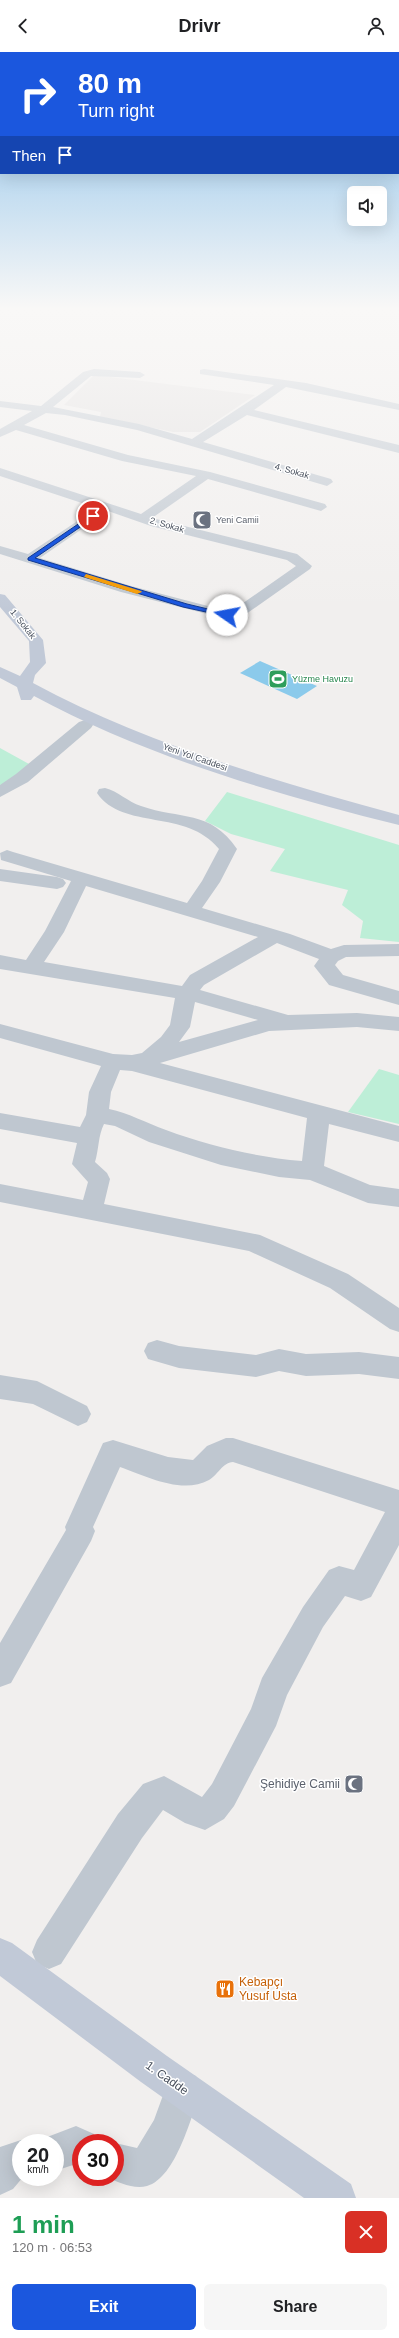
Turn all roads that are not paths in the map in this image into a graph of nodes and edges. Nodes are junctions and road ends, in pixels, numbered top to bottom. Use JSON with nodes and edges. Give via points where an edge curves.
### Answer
{"nodes":[{"id":1,"x":43,"y":410,"type":"edge"},
{"id":2,"x":45,"y":410,"type":"edge"},
{"id":3,"x":247,"y":410,"type":"edge"},
{"id":4,"x":245,"y":412,"type":"junction"},
{"id":5,"x":16,"y":426,"type":"junction"},
{"id":6,"x":139,"y":427,"type":"junction"},
{"id":7,"x":0,"y":434,"type":"edge"},
{"id":8,"x":127,"y":435,"type":"dead end"},
{"id":9,"x":115,"y":443,"type":"dead end"},
{"id":10,"x":194,"y":443,"type":"junction"},
{"id":11,"x":399,"y":449,"type":"edge"},
{"id":12,"x":103,"y":451,"type":"junction"},
{"id":13,"x":0,"y":472,"type":"edge"},
{"id":14,"x":206,"y":475,"type":"junction"},
{"id":15,"x":327,"y":482,"type":"dead end"},
{"id":16,"x":106,"y":507,"type":"junction"},
{"id":17,"x":321,"y":507,"type":"dead end"},
{"id":18,"x":143,"y":518,"type":"junction"},
{"id":19,"x":0,"y":550,"type":"edge"},
{"id":20,"x":30,"y":559,"type":"junction"},
{"id":21,"x":0,"y":598,"type":"edge"},
{"id":22,"x":0,"y":672,"type":"edge"},
{"id":23,"x":0,"y":683,"type":"edge"},
{"id":24,"x":25,"y":690,"type":"junction"},
{"id":25,"x":85,"y":725,"type":"junction"},
{"id":26,"x":0,"y":792,"type":"edge"},
{"id":27,"x":105,"y":793,"type":"dead end"},
{"id":28,"x":399,"y":820,"type":"edge"},
{"id":29,"x":399,"y":827,"type":"edge"},
{"id":30,"x":7,"y":856,"type":"dead end"},
{"id":31,"x":0,"y":876,"type":"edge"},
{"id":32,"x":78,"y":884,"type":"junction"},
{"id":33,"x":100,"y":884,"type":"junction"},
{"id":34,"x":190,"y":912,"type":"junction"},
{"id":35,"x":275,"y":936,"type":"junction"},
{"id":36,"x":399,"y":950,"type":"edge"},
{"id":37,"x":331,"y":956,"type":"junction"},
{"id":38,"x":0,"y":962,"type":"edge"},
{"id":39,"x":31,"y":967,"type":"junction"},
{"id":40,"x":186,"y":995,"type":"junction"},
{"id":41,"x":399,"y":998,"type":"edge"},
{"id":42,"x":286,"y":1022,"type":"junction"},
{"id":43,"x":399,"y":1024,"type":"edge"},
{"id":44,"x":0,"y":1032,"type":"edge"},
{"id":45,"x":131,"y":1061,"type":"junction"},
{"id":46,"x":319,"y":1113,"type":"junction"},
{"id":47,"x":96,"y":1115,"type":"junction"},
{"id":48,"x":0,"y":1121,"type":"edge"},
{"id":49,"x":399,"y":1134,"type":"edge"},
{"id":50,"x":88,"y":1137,"type":"junction"},
{"id":51,"x":312,"y":1171,"type":"junction"},
{"id":52,"x":0,"y":1193,"type":"edge"},
{"id":53,"x":399,"y":1198,"type":"edge"},
{"id":54,"x":90,"y":1212,"type":"junction"},
{"id":55,"x":399,"y":1321,"type":"edge"},
{"id":56,"x":157,"y":1351,"type":"dead end"},
{"id":57,"x":399,"y":1368,"type":"edge"},
{"id":58,"x":0,"y":1387,"type":"edge"},
{"id":59,"x":78,"y":1414,"type":"dead end"},
{"id":60,"x":399,"y":1503,"type":"edge"},
{"id":61,"x":399,"y":1511,"type":"edge"},
{"id":62,"x":0,"y":1672,"type":"edge"},
{"id":63,"x":49,"y":1952,"type":"dead end"},
{"id":64,"x":0,"y":1955,"type":"edge"},
{"id":65,"x":183,"y":2089,"type":"junction"},
{"id":66,"x":12,"y":2160,"type":"edge"},
{"id":67,"x":124,"y":2166,"type":"edge"},
{"id":68,"x":0,"y":2176,"type":"edge"},
{"id":69,"x":337,"y":2198,"type":"edge"}],
"edges":[{"from":1,"to":5,"type":"street"},
{"from":2,"to":6,"type":"street","name":"4. Sokak"},
{"from":3,"to":4,"type":"street"},
{"from":4,"to":10,"type":"street"},
{"from":4,"to":11,"type":"street"},
{"from":5,"to":7,"type":"street"},
{"from":5,"to":12,"type":"street"},
{"from":6,"to":8,"type":"street"},
{"from":6,"to":10,"type":"street","name":"4. Sokak"},
{"from":9,"to":12,"type":"street"},
{"from":10,"to":15,"type":"street","name":"4. Sokak"},
{"from":12,"to":14,"type":"street"},
{"from":13,"to":16,"type":"street","name":"2. Sokak"},
{"from":14,"to":17,"type":"street"},
{"from":14,"to":18,"type":"street"},
{"from":16,"to":18,"type":"street","name":"2. Sokak"},
{"from":16,"to":20,"type":"street"},
{"from":18,"to":20,"type":"street","name":"2. Sokak","via":[[292,557],[305,566],[241,611],[227,615],[200,610]]},
{"from":19,"to":20,"type":"street"},
{"from":21,"to":24,"type":"main road","name":"1. Sokak","via":[[36,640],[38,663],[26,677]]},
{"from":22,"to":24,"type":"main road","name":"Yeni Yol Caddesi"},
{"from":23,"to":24,"type":"main road","name":"Yeni Yol Caddesi"},
{"from":24,"to":25,"type":"main road","name":"Yeni Yol Caddesi"},
{"from":24,"to":28,"type":"main road","name":"Yeni Yol Caddesi","via":[[191,757],[331,802]]},
{"from":25,"to":26,"type":"street","via":[[22,778]]},
{"from":25,"to":29,"type":"main road","name":"Yeni Yol Caddesi","via":[[182,762],[299,800]]},
{"from":27,"to":34,"type":"street","via":[[137,811],[165,817],[178,816],[197,822],[224,843],[228,849]]},
{"from":30,"to":33,"type":"street"},
{"from":31,"to":32,"type":"street"},
{"from":32,"to":33,"type":"street"},
{"from":32,"to":39,"type":"street","via":[[54,932]]},
{"from":33,"to":34,"type":"street"},
{"from":34,"to":35,"type":"street"},
{"from":35,"to":37,"type":"street"},
{"from":35,"to":40,"type":"street","via":[[197,980]]},
{"from":36,"to":37,"type":"street","via":[[344,951]]},
{"from":37,"to":41,"type":"street","via":[[324,966],[336,980]]},
{"from":38,"to":39,"type":"street"},
{"from":39,"to":40,"type":"street","via":[[146,985]]},
{"from":40,"to":42,"type":"street","via":[[253,1010]]},
{"from":40,"to":45,"type":"street","via":[[180,1027],[168,1042]]},
{"from":42,"to":43,"type":"street","via":[[356,1020]]},
{"from":42,"to":45,"type":"street","via":[[269,1024]]},
{"from":44,"to":45,"type":"street"},
{"from":45,"to":46,"type":"street"},
{"from":45,"to":47,"type":"street","via":[[100,1092]]},
{"from":46,"to":49,"type":"street"},
{"from":46,"to":51,"type":"street"},
{"from":47,"to":50,"type":"street"},
{"from":47,"to":51,"type":"street","via":[[119,1119],[157,1136],[221,1156],[279,1168]]},
{"from":48,"to":50,"type":"street"},
{"from":50,"to":54,"type":"street","via":[[88,1148],[83,1164],[99,1179]]},
{"from":51,"to":53,"type":"street","via":[[368,1194]]},
{"from":52,"to":54,"type":"street"},
{"from":54,"to":55,"type":"street","via":[[252,1242],[338,1281]]},
{"from":56,"to":57,"type":"street","via":[[179,1357],[249,1366],[279,1360],[306,1365],[375,1364]]},
{"from":58,"to":59,"type":"street","via":[[37,1393]]},
{"from":60,"to":62,"type":"street","via":[[233,1450],[224,1449],[205,1469],[195,1473],[182,1473],[113,1452],[79,1527],[81,1531]]},
{"from":61,"to":63,"type":"street","via":[[393,1528],[361,1587],[339,1580],[313,1617],[273,1689],[265,1715],[227,1788],[213,1808],[205,1814],[196,1812],[164,1792],[154,1795],[130,1826]]},
{"from":64,"to":65,"type":"main road","name":"1. Cadde"},
{"from":65,"to":67,"type":"street","via":[[156,2157],[146,2168]]},
{"from":65,"to":69,"type":"main road","name":"1. Cadde"},
{"from":66,"to":68,"type":"street"}]}
